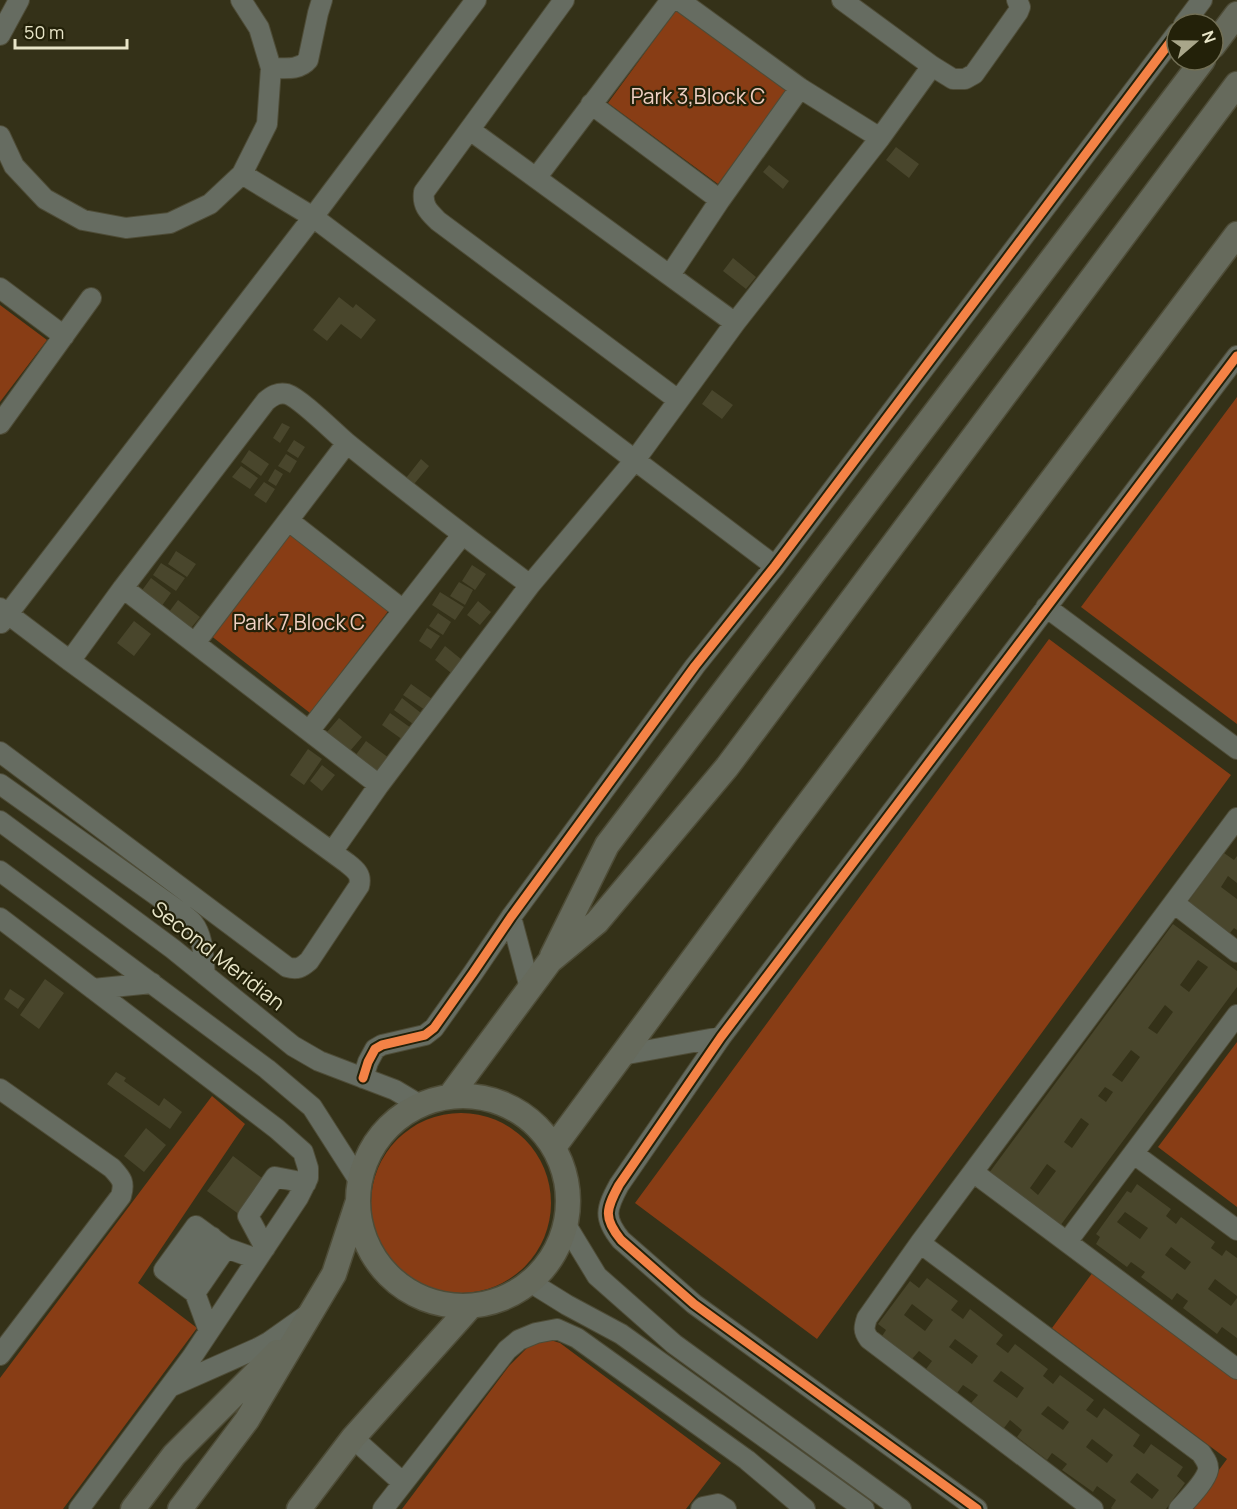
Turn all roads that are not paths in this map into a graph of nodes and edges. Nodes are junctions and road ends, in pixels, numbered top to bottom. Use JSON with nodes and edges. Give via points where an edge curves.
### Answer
{"nodes":[{"id":1,"x":19,"y":0,"type":"edge"},
{"id":2,"x":241,"y":0,"type":"edge"},
{"id":3,"x":322,"y":0,"type":"edge"},
{"id":4,"x":476,"y":0,"type":"edge"},
{"id":5,"x":564,"y":0,"type":"edge"},
{"id":6,"x":670,"y":0,"type":"edge"},
{"id":7,"x":679,"y":0,"type":"edge"},
{"id":8,"x":842,"y":0,"type":"edge"},
{"id":9,"x":1017,"y":0,"type":"edge"},
{"id":10,"x":1237,"y":14,"type":"edge"},
{"id":11,"x":1225,"y":30,"type":"edge"},
{"id":12,"x":0,"y":35,"type":"edge"},
{"id":13,"x":1165,"y":49,"type":"edge"},
{"id":14,"x":932,"y":66,"type":"junction"},
{"id":15,"x":270,"y":68,"type":"junction"},
{"id":16,"x":1194,"y":72,"type":"edge"},
{"id":17,"x":1237,"y":84,"type":"edge"},
{"id":18,"x":800,"y":88,"type":"junction"},
{"id":19,"x":591,"y":104,"type":"junction"},
{"id":20,"x":470,"y":130,"type":"junction"},
{"id":21,"x":0,"y":136,"type":"edge"},
{"id":22,"x":880,"y":138,"type":"junction"},
{"id":23,"x":242,"y":174,"type":"junction"},
{"id":24,"x":536,"y":178,"type":"junction"},
{"id":25,"x":720,"y":200,"type":"junction"},
{"id":26,"x":313,"y":217,"type":"junction"},
{"id":27,"x":1237,"y":234,"type":"edge"},
{"id":28,"x":670,"y":275,"type":"junction"},
{"id":29,"x":0,"y":288,"type":"edge"},
{"id":30,"x":91,"y":298,"type":"dead end"},
{"id":31,"x":735,"y":323,"type":"junction"},
{"id":32,"x":64,"y":336,"type":"junction"},
{"id":33,"x":1237,"y":356,"type":"edge"},
{"id":34,"x":678,"y":400,"type":"junction"},
{"id":35,"x":0,"y":424,"type":"edge"},
{"id":36,"x":347,"y":443,"type":"junction"},
{"id":37,"x":635,"y":460,"type":"junction"},
{"id":38,"x":289,"y":521,"type":"junction"},
{"id":39,"x":462,"y":535,"type":"junction"},
{"id":40,"x":775,"y":566,"type":"junction"},
{"id":41,"x":530,"y":585,"type":"junction"},
{"id":42,"x":123,"y":588,"type":"junction"},
{"id":43,"x":1046,"y":607,"type":"junction"},
{"id":44,"x":403,"y":610,"type":"junction"},
{"id":45,"x":3,"y":616,"type":"edge"},
{"id":46,"x":195,"y":643,"type":"junction"},
{"id":47,"x":70,"y":661,"type":"junction"},
{"id":48,"x":309,"y":731,"type":"junction"},
{"id":49,"x":1237,"y":749,"type":"edge"},
{"id":50,"x":0,"y":752,"type":"edge"},
{"id":51,"x":0,"y":784,"type":"edge"},
{"id":52,"x":379,"y":785,"type":"junction"},
{"id":53,"x":1237,"y":818,"type":"edge"},
{"id":54,"x":0,"y":821,"type":"edge"},
{"id":55,"x":332,"y":852,"type":"junction"},
{"id":56,"x":0,"y":871,"type":"edge"},
{"id":57,"x":1174,"y":903,"type":"junction"},
{"id":58,"x":511,"y":916,"type":"junction"},
{"id":59,"x":0,"y":918,"type":"edge"},
{"id":60,"x":1237,"y":951,"type":"edge"},
{"id":61,"x":550,"y":961,"type":"junction"},
{"id":62,"x":205,"y":975,"type":"junction"},
{"id":63,"x":152,"y":983,"type":"junction"},
{"id":64,"x":530,"y":988,"type":"junction"},
{"id":65,"x":93,"y":989,"type":"junction"},
{"id":66,"x":1237,"y":1015,"type":"edge"},
{"id":67,"x":721,"y":1037,"type":"junction"},
{"id":68,"x":622,"y":1055,"type":"junction"},
{"id":69,"x":363,"y":1078,"type":"junction"},
{"id":70,"x":450,"y":1096,"type":"junction"},
{"id":71,"x":4,"y":1100,"type":"edge"},
{"id":72,"x":420,"y":1105,"type":"junction"},
{"id":73,"x":554,"y":1147,"type":"junction"},
{"id":74,"x":1134,"y":1154,"type":"junction"},
{"id":75,"x":973,"y":1172,"type":"junction"},
{"id":76,"x":306,"y":1183,"type":"junction"},
{"id":77,"x":359,"y":1191,"type":"junction"},
{"id":78,"x":566,"y":1225,"type":"junction"},
{"id":79,"x":1237,"y":1230,"type":"edge"},
{"id":80,"x":219,"y":1242,"type":"junction"},
{"id":81,"x":1067,"y":1242,"type":"junction"},
{"id":82,"x":920,"y":1243,"type":"junction"},
{"id":83,"x":261,"y":1253,"type":"junction"},
{"id":84,"x":530,"y":1282,"type":"junction"},
{"id":85,"x":187,"y":1287,"type":"junction"},
{"id":86,"x":471,"y":1306,"type":"junction"},
{"id":87,"x":306,"y":1320,"type":"junction"},
{"id":88,"x":209,"y":1331,"type":"junction"},
{"id":89,"x":621,"y":1334,"type":"junction"},
{"id":90,"x":0,"y":1355,"type":"edge"},
{"id":91,"x":1237,"y":1369,"type":"edge"},
{"id":92,"x":628,"y":1376,"type":"junction"},
{"id":93,"x":170,"y":1387,"type":"junction"},
{"id":94,"x":353,"y":1438,"type":"junction"},
{"id":95,"x":403,"y":1483,"type":"junction"},
{"id":96,"x":79,"y":1509,"type":"edge"},
{"id":97,"x":133,"y":1509,"type":"edge"},
{"id":98,"x":180,"y":1509,"type":"edge"},
{"id":99,"x":298,"y":1509,"type":"edge"},
{"id":100,"x":384,"y":1509,"type":"edge"},
{"id":101,"x":701,"y":1509,"type":"edge"},
{"id":102,"x":726,"y":1509,"type":"edge"},
{"id":103,"x":805,"y":1509,"type":"edge"},
{"id":104,"x":864,"y":1509,"type":"edge"},
{"id":105,"x":901,"y":1509,"type":"edge"},
{"id":106,"x":977,"y":1509,"type":"edge"},
{"id":107,"x":1093,"y":1509,"type":"edge"},
{"id":108,"x":1179,"y":1509,"type":"edge"}],
"edges":[{"from":1,"to":12,"type":"street"},
{"from":2,"to":15,"type":"street","via":[[259,28]]},
{"from":3,"to":15,"type":"street","via":[[304,66]]},
{"from":4,"to":26,"type":"street"},
{"from":5,"to":20,"type":"street"},
{"from":6,"to":19,"type":"street"},
{"from":7,"to":18,"type":"street"},
{"from":8,"to":14,"type":"street"},
{"from":9,"to":14,"type":"street","via":[[1018,12],[974,74],[953,79]]},
{"from":10,"to":11,"type":"main road"},
{"from":13,"to":40,"type":"street"},
{"from":14,"to":22,"type":"street"},
{"from":15,"to":23,"type":"street","via":[[267,124]]},
{"from":16,"to":61,"type":"main road","via":[[607,845]]},
{"from":17,"to":61,"type":"main road","via":[[728,767],[597,922]]},
{"from":18,"to":22,"type":"street"},
{"from":18,"to":25,"type":"street"},
{"from":19,"to":24,"type":"street"},
{"from":19,"to":25,"type":"street"},
{"from":20,"to":24,"type":"street"},
{"from":20,"to":34,"type":"street","via":[[424,192],[424,206],[438,221]]},
{"from":21,"to":23,"type":"street","via":[[14,166],[45,199],[83,220],[126,228],[170,223],[210,204]]},
{"from":22,"to":31,"type":"street"},
{"from":23,"to":26,"type":"street"},
{"from":24,"to":28,"type":"street"},
{"from":25,"to":28,"type":"street"},
{"from":26,"to":37,"type":"street"},
{"from":26,"to":45,"type":"street"},
{"from":27,"to":68,"type":"main road"},
{"from":28,"to":31,"type":"street"},
{"from":29,"to":32,"type":"street"},
{"from":30,"to":32,"type":"street"},
{"from":31,"to":34,"type":"street"},
{"from":32,"to":35,"type":"street"},
{"from":33,"to":43,"type":"street"},
{"from":34,"to":37,"type":"street"},
{"from":36,"to":38,"type":"street"},
{"from":36,"to":39,"type":"street"},
{"from":36,"to":42,"type":"street","via":[[296,399],[286,394],[274,395]]},
{"from":37,"to":40,"type":"street"},
{"from":37,"to":41,"type":"street"},
{"from":38,"to":44,"type":"street"},
{"from":38,"to":46,"type":"street"},
{"from":39,"to":41,"type":"street"},
{"from":39,"to":44,"type":"street"},
{"from":40,"to":58,"type":"street","via":[[695,666]]},
{"from":41,"to":52,"type":"street"},
{"from":42,"to":46,"type":"street"},
{"from":42,"to":47,"type":"street"},
{"from":43,"to":49,"type":"street"},
{"from":43,"to":67,"type":"street"},
{"from":44,"to":48,"type":"street"},
{"from":45,"to":47,"type":"street"},
{"from":46,"to":48,"type":"street"},
{"from":47,"to":55,"type":"street"},
{"from":48,"to":52,"type":"street"},
{"from":50,"to":55,"type":"street","via":[[287,967],[296,969],[309,961],[359,886],[357,871]]},
{"from":51,"to":62,"type":"street","via":[[193,923],[201,944]]},
{"from":52,"to":55,"type":"street"},
{"from":53,"to":57,"type":"street"},
{"from":54,"to":62,"type":"street","name":"Second Meridian"},
{"from":56,"to":63,"type":"street"},
{"from":57,"to":60,"type":"street"},
{"from":57,"to":75,"type":"street"},
{"from":58,"to":64,"type":"street"},
{"from":58,"to":69,"type":"street","via":[[434,1028],[425,1035],[375,1049]]},
{"from":59,"to":65,"type":"street"},
{"from":61,"to":64,"type":"main road"},
{"from":62,"to":69,"type":"street","name":"Second Meridian","via":[[308,1056]]},
{"from":63,"to":65,"type":"street"},
{"from":63,"to":77,"type":"street","via":[[312,1107]]},
{"from":64,"to":70,"type":"main road"},
{"from":65,"to":76,"type":"street","via":[[303,1152],[308,1168]]},
{"from":66,"to":74,"type":"street"},
{"from":67,"to":68,"type":"street"},
{"from":67,"to":106,"type":"street","via":[[619,1185],[608,1216],[611,1229],[694,1304]]},
{"from":68,"to":73,"type":"main road"},
{"from":69,"to":72,"type":"street","name":"Second Meridian"},
{"from":70,"to":72,"type":"main road"},
{"from":70,"to":73,"type":"main road","via":[[478,1096],[504,1103],[537,1125]]},
{"from":71,"to":90,"type":"street","via":[[112,1168],[124,1186],[114,1206]]},
{"from":72,"to":77,"type":"main road","via":[[409,1110],[375,1144],[363,1168]]},
{"from":73,"to":78,"type":"main road","via":[[564,1172]]},
{"from":74,"to":79,"type":"street"},
{"from":74,"to":81,"type":"street"},
{"from":75,"to":81,"type":"street"},
{"from":75,"to":82,"type":"street"},
{"from":76,"to":83,"type":"street"},
{"from":76,"to":83,"type":"street","via":[[274,1177],[248,1216]]},
{"from":77,"to":86,"type":"main road","via":[[365,1236],[381,1265],[403,1288],[428,1302]]},
{"from":77,"to":87,"type":"main road","via":[[334,1274]]},
{"from":78,"to":84,"type":"main road","via":[[550,1261]]},
{"from":78,"to":105,"type":"street","via":[[597,1276],[674,1344]]},
{"from":80,"to":83,"type":"street"},
{"from":80,"to":85,"type":"street"},
{"from":80,"to":85,"type":"street","via":[[196,1226],[164,1270]]},
{"from":81,"to":91,"type":"street"},
{"from":82,"to":107,"type":"street","via":[[867,1318],[865,1333]]},
{"from":82,"to":108,"type":"street","via":[[1201,1452],[1208,1470]]},
{"from":83,"to":88,"type":"street"},
{"from":84,"to":86,"type":"main road","via":[[513,1294]]},
{"from":84,"to":89,"type":"street"},
{"from":85,"to":88,"type":"street"},
{"from":86,"to":94,"type":"main road"},
{"from":87,"to":93,"type":"street","via":[[258,1348]]},
{"from":87,"to":97,"type":"main road","via":[[174,1455]]},
{"from":87,"to":98,"type":"main road","via":[[247,1420]]},
{"from":88,"to":93,"type":"street"},
{"from":89,"to":92,"type":"street"},
{"from":89,"to":104,"type":"street"},
{"from":92,"to":95,"type":"street","via":[[577,1338],[557,1329],[519,1340],[507,1350]]},
{"from":92,"to":103,"type":"street","via":[[747,1460]]},
{"from":93,"to":96,"type":"street"},
{"from":94,"to":95,"type":"street"},
{"from":94,"to":99,"type":"main road"},
{"from":95,"to":100,"type":"street"},
{"from":101,"to":102,"type":"street","via":[[718,1504]]}]}
